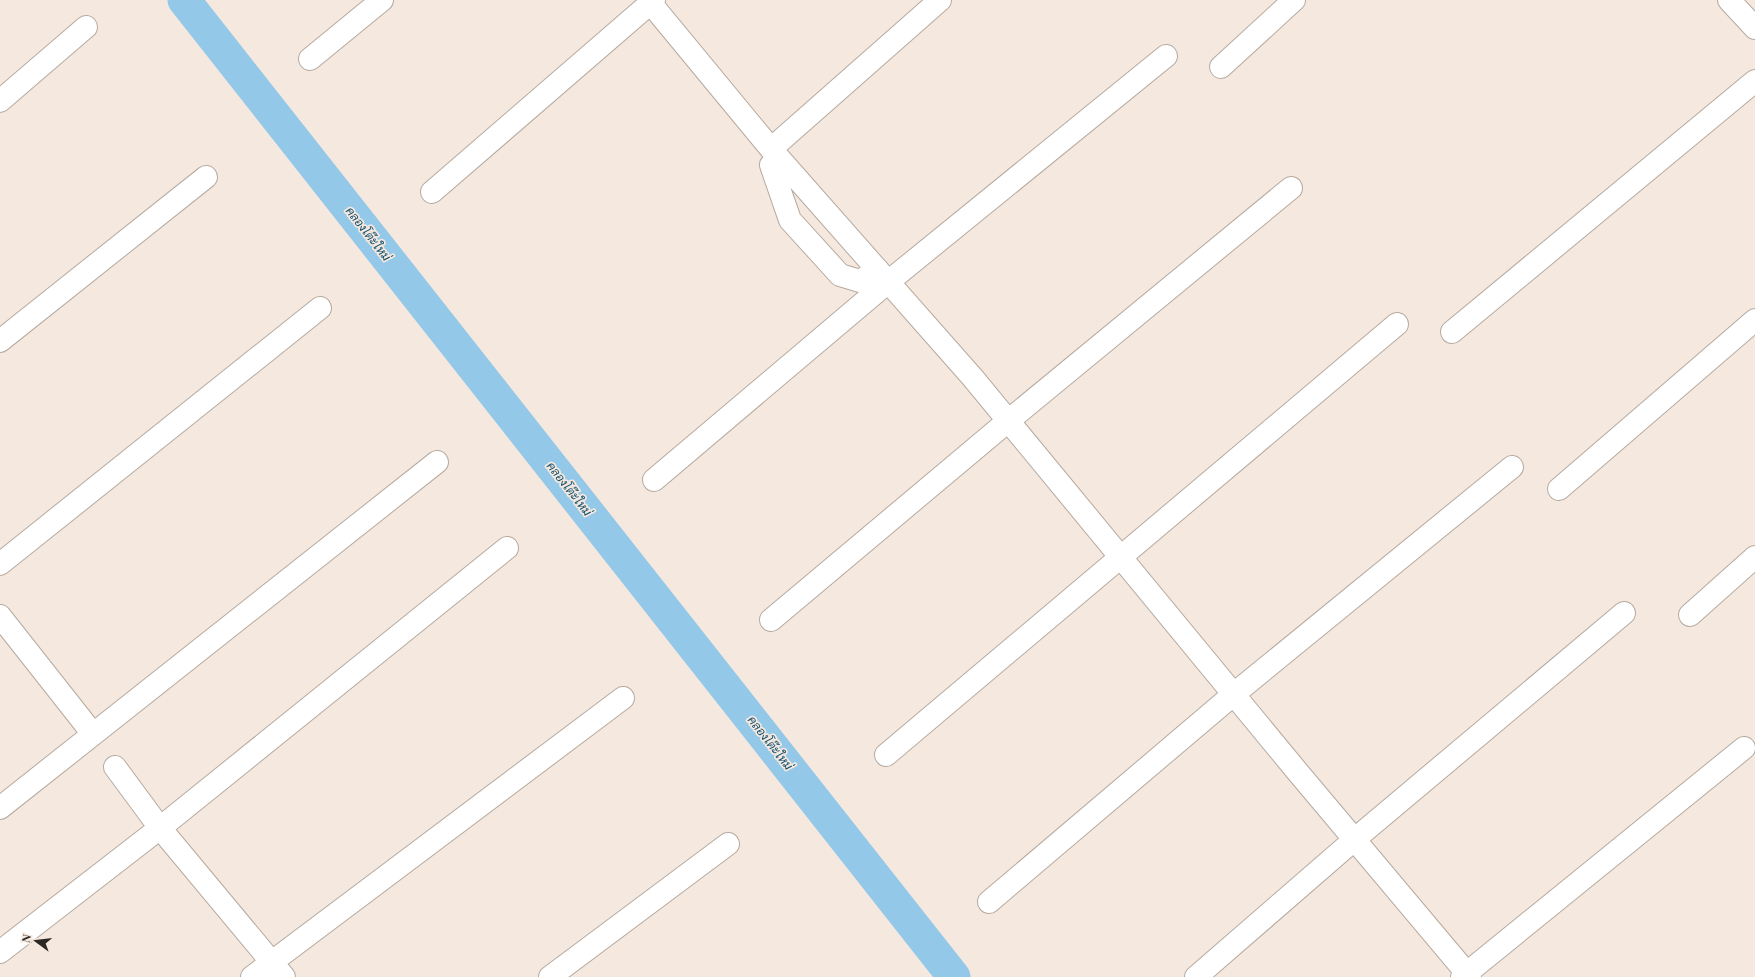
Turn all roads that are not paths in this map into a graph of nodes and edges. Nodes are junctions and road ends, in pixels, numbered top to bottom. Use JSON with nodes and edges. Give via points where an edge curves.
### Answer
{"nodes":[{"id":1,"x":382,"y":0,"type":"edge"},
{"id":2,"x":940,"y":0,"type":"edge"},
{"id":3,"x":1294,"y":0,"type":"edge"},
{"id":4,"x":1729,"y":0,"type":"edge"},
{"id":5,"x":651,"y":1,"type":"edge"},
{"id":6,"x":86,"y":27,"type":"dead end"},
{"id":7,"x":1755,"y":28,"type":"edge"},
{"id":8,"x":1166,"y":56,"type":"dead end"},
{"id":9,"x":310,"y":59,"type":"dead end"},
{"id":10,"x":1221,"y":67,"type":"dead end"},
{"id":11,"x":1755,"y":81,"type":"edge"},
{"id":12,"x":0,"y":101,"type":"edge"},
{"id":13,"x":774,"y":154,"type":"junction"},
{"id":14,"x":206,"y":177,"type":"dead end"},
{"id":15,"x":1292,"y":188,"type":"dead end"},
{"id":16,"x":432,"y":192,"type":"dead end"},
{"id":17,"x":883,"y":276,"type":"junction"},
{"id":18,"x":320,"y":308,"type":"dead end"},
{"id":19,"x":1755,"y":320,"type":"edge"},
{"id":20,"x":1397,"y":324,"type":"dead end"},
{"id":21,"x":1452,"y":332,"type":"dead end"},
{"id":22,"x":0,"y":341,"type":"edge"},
{"id":23,"x":1008,"y":421,"type":"junction"},
{"id":24,"x":436,"y":462,"type":"dead end"},
{"id":25,"x":1512,"y":467,"type":"dead end"},
{"id":26,"x":654,"y":480,"type":"dead end"},
{"id":27,"x":1559,"y":489,"type":"dead end"},
{"id":28,"x":507,"y":548,"type":"dead end"},
{"id":29,"x":1120,"y":556,"type":"junction"},
{"id":30,"x":1755,"y":557,"type":"edge"},
{"id":31,"x":0,"y":564,"type":"edge"},
{"id":32,"x":1624,"y":613,"type":"dead end"},
{"id":33,"x":1690,"y":614,"type":"dead end"},
{"id":34,"x":0,"y":616,"type":"edge"},
{"id":35,"x":771,"y":620,"type":"dead end"},
{"id":36,"x":1234,"y":694,"type":"junction"},
{"id":37,"x":623,"y":698,"type":"dead end"},
{"id":38,"x":93,"y":734,"type":"junction"},
{"id":39,"x":1744,"y":748,"type":"dead end"},
{"id":40,"x":886,"y":754,"type":"dead end"},
{"id":41,"x":115,"y":767,"type":"dead end"},
{"id":42,"x":0,"y":808,"type":"edge"},
{"id":43,"x":160,"y":828,"type":"junction"},
{"id":44,"x":1355,"y":839,"type":"junction"},
{"id":45,"x":728,"y":844,"type":"dead end"},
{"id":46,"x":989,"y":902,"type":"dead end"},
{"id":47,"x":0,"y":952,"type":"edge"},
{"id":48,"x":278,"y":969,"type":"edge"},
{"id":49,"x":1466,"y":976,"type":"edge"},
{"id":50,"x":252,"y":977,"type":"edge"},
{"id":51,"x":550,"y":977,"type":"edge"},
{"id":52,"x":1196,"y":977,"type":"edge"}],
"edges":[{"from":1,"to":9,"type":"street"},
{"from":2,"to":13,"type":"street"},
{"from":3,"to":10,"type":"street"},
{"from":4,"to":7,"type":"street"},
{"from":5,"to":13,"type":"street"},
{"from":5,"to":16,"type":"street"},
{"from":6,"to":12,"type":"street"},
{"from":8,"to":17,"type":"street"},
{"from":11,"to":21,"type":"street"},
{"from":13,"to":17,"type":"street"},
{"from":13,"to":17,"type":"street","via":[[771,165],[790,220],[840,275],[860,281]]},
{"from":14,"to":22,"type":"street"},
{"from":15,"to":23,"type":"street"},
{"from":17,"to":23,"type":"street"},
{"from":17,"to":26,"type":"street"},
{"from":18,"to":31,"type":"street"},
{"from":19,"to":27,"type":"street"},
{"from":20,"to":29,"type":"street"},
{"from":23,"to":29,"type":"street"},
{"from":23,"to":35,"type":"street"},
{"from":24,"to":38,"type":"street"},
{"from":25,"to":36,"type":"street"},
{"from":28,"to":43,"type":"street"},
{"from":29,"to":36,"type":"street"},
{"from":29,"to":40,"type":"street"},
{"from":30,"to":33,"type":"street"},
{"from":32,"to":44,"type":"street"},
{"from":34,"to":38,"type":"street"},
{"from":36,"to":44,"type":"street"},
{"from":36,"to":46,"type":"street"},
{"from":37,"to":48,"type":"street"},
{"from":38,"to":42,"type":"street"},
{"from":39,"to":49,"type":"street"},
{"from":41,"to":43,"type":"street"},
{"from":43,"to":47,"type":"street"},
{"from":43,"to":48,"type":"street"},
{"from":44,"to":49,"type":"street"},
{"from":44,"to":52,"type":"street"},
{"from":45,"to":51,"type":"street"},
{"from":48,"to":50,"type":"street"}]}
